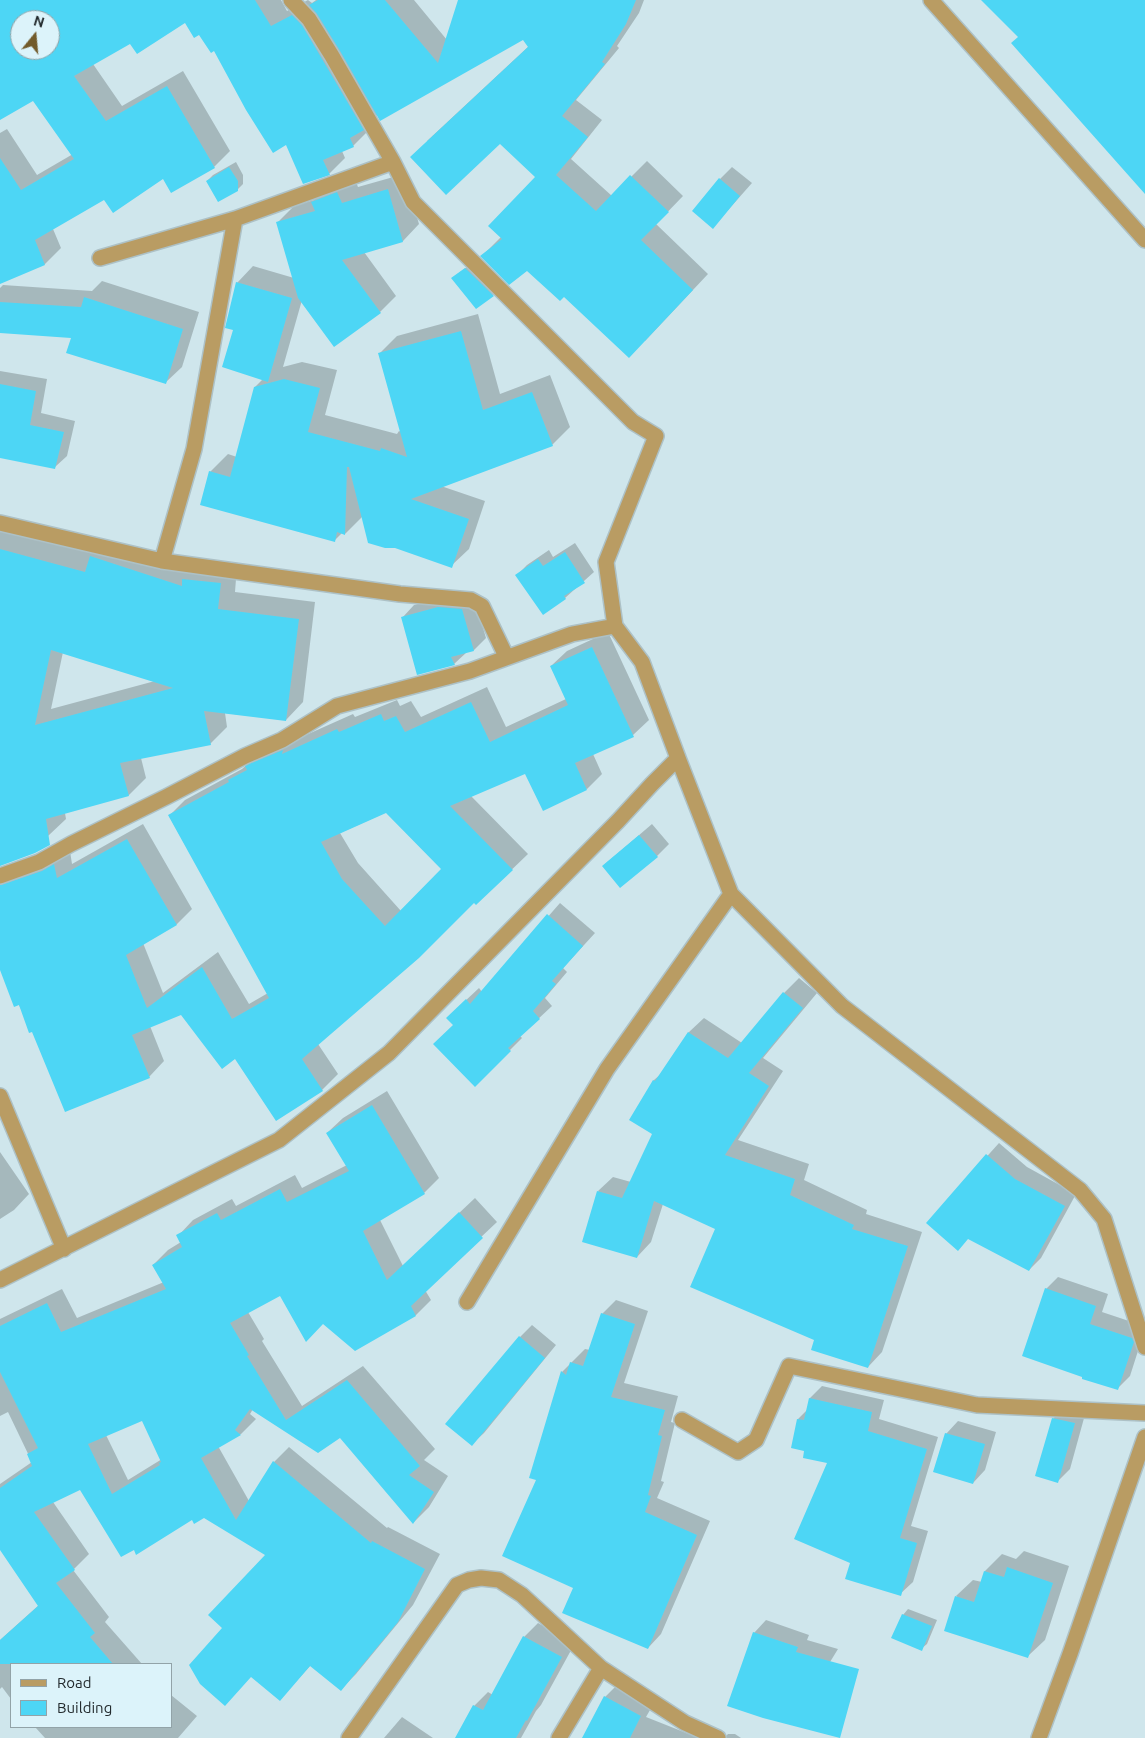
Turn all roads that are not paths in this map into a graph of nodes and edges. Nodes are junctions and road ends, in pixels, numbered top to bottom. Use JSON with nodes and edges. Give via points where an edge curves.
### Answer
{"nodes":[{"id":1,"x":291,"y":0,"type":"edge"},
{"id":2,"x":931,"y":0,"type":"edge"},
{"id":3,"x":393,"y":162,"type":"junction"},
{"id":4,"x":235,"y":219,"type":"junction"},
{"id":5,"x":1145,"y":240,"type":"edge"},
{"id":6,"x":100,"y":258,"type":"dead end"},
{"id":7,"x":0,"y":523,"type":"edge"},
{"id":8,"x":162,"y":561,"type":"junction"},
{"id":9,"x":615,"y":626,"type":"junction"},
{"id":10,"x":506,"y":656,"type":"junction"},
{"id":11,"x":678,"y":758,"type":"junction"},
{"id":12,"x":0,"y":876,"type":"edge"},
{"id":13,"x":731,"y":894,"type":"junction"},
{"id":14,"x":0,"y":1096,"type":"edge"},
{"id":15,"x":64,"y":1249,"type":"junction"},
{"id":16,"x":0,"y":1280,"type":"edge"},
{"id":17,"x":467,"y":1302,"type":"dead end"},
{"id":18,"x":1145,"y":1347,"type":"edge"},
{"id":19,"x":1145,"y":1413,"type":"edge"},
{"id":20,"x":682,"y":1420,"type":"dead end"},
{"id":21,"x":1145,"y":1437,"type":"edge"},
{"id":22,"x":601,"y":1668,"type":"junction"},
{"id":23,"x":350,"y":1738,"type":"edge"},
{"id":24,"x":559,"y":1738,"type":"edge"},
{"id":25,"x":718,"y":1738,"type":"edge"},
{"id":26,"x":1038,"y":1738,"type":"edge"}],
"edges":[{"from":1,"to":3,"type":"street","via":[[309,19]]},
{"from":2,"to":5,"type":"street"},
{"from":3,"to":4,"type":"street"},
{"from":3,"to":9,"type":"street","via":[[413,202],[633,422],[656,436],[606,562]]},
{"from":4,"to":6,"type":"street"},
{"from":4,"to":8,"type":"street","via":[[194,449]]},
{"from":7,"to":8,"type":"street"},
{"from":8,"to":10,"type":"street","via":[[400,594],[470,600],[482,606]]},
{"from":9,"to":10,"type":"street","via":[[572,634]]},
{"from":9,"to":11,"type":"street","via":[[642,662]]},
{"from":10,"to":12,"type":"street","via":[[470,670],[337,706],[282,740],[39,862]]},
{"from":11,"to":13,"type":"street"},
{"from":11,"to":15,"type":"street","via":[[389,1052],[279,1140]]},
{"from":13,"to":17,"type":"street","via":[[607,1069]]},
{"from":13,"to":18,"type":"street","via":[[842,1006],[1080,1190],[1104,1219]]},
{"from":14,"to":15,"type":"street"},
{"from":15,"to":16,"type":"street"},
{"from":19,"to":20,"type":"street","via":[[977,1405],[788,1366],[756,1440],[738,1452]]},
{"from":21,"to":26,"type":"street"},
{"from":22,"to":23,"type":"street","via":[[522,1595],[499,1580],[469,1580],[457,1585]]},
{"from":22,"to":24,"type":"street"},
{"from":22,"to":25,"type":"street","via":[[685,1723]]}]}
